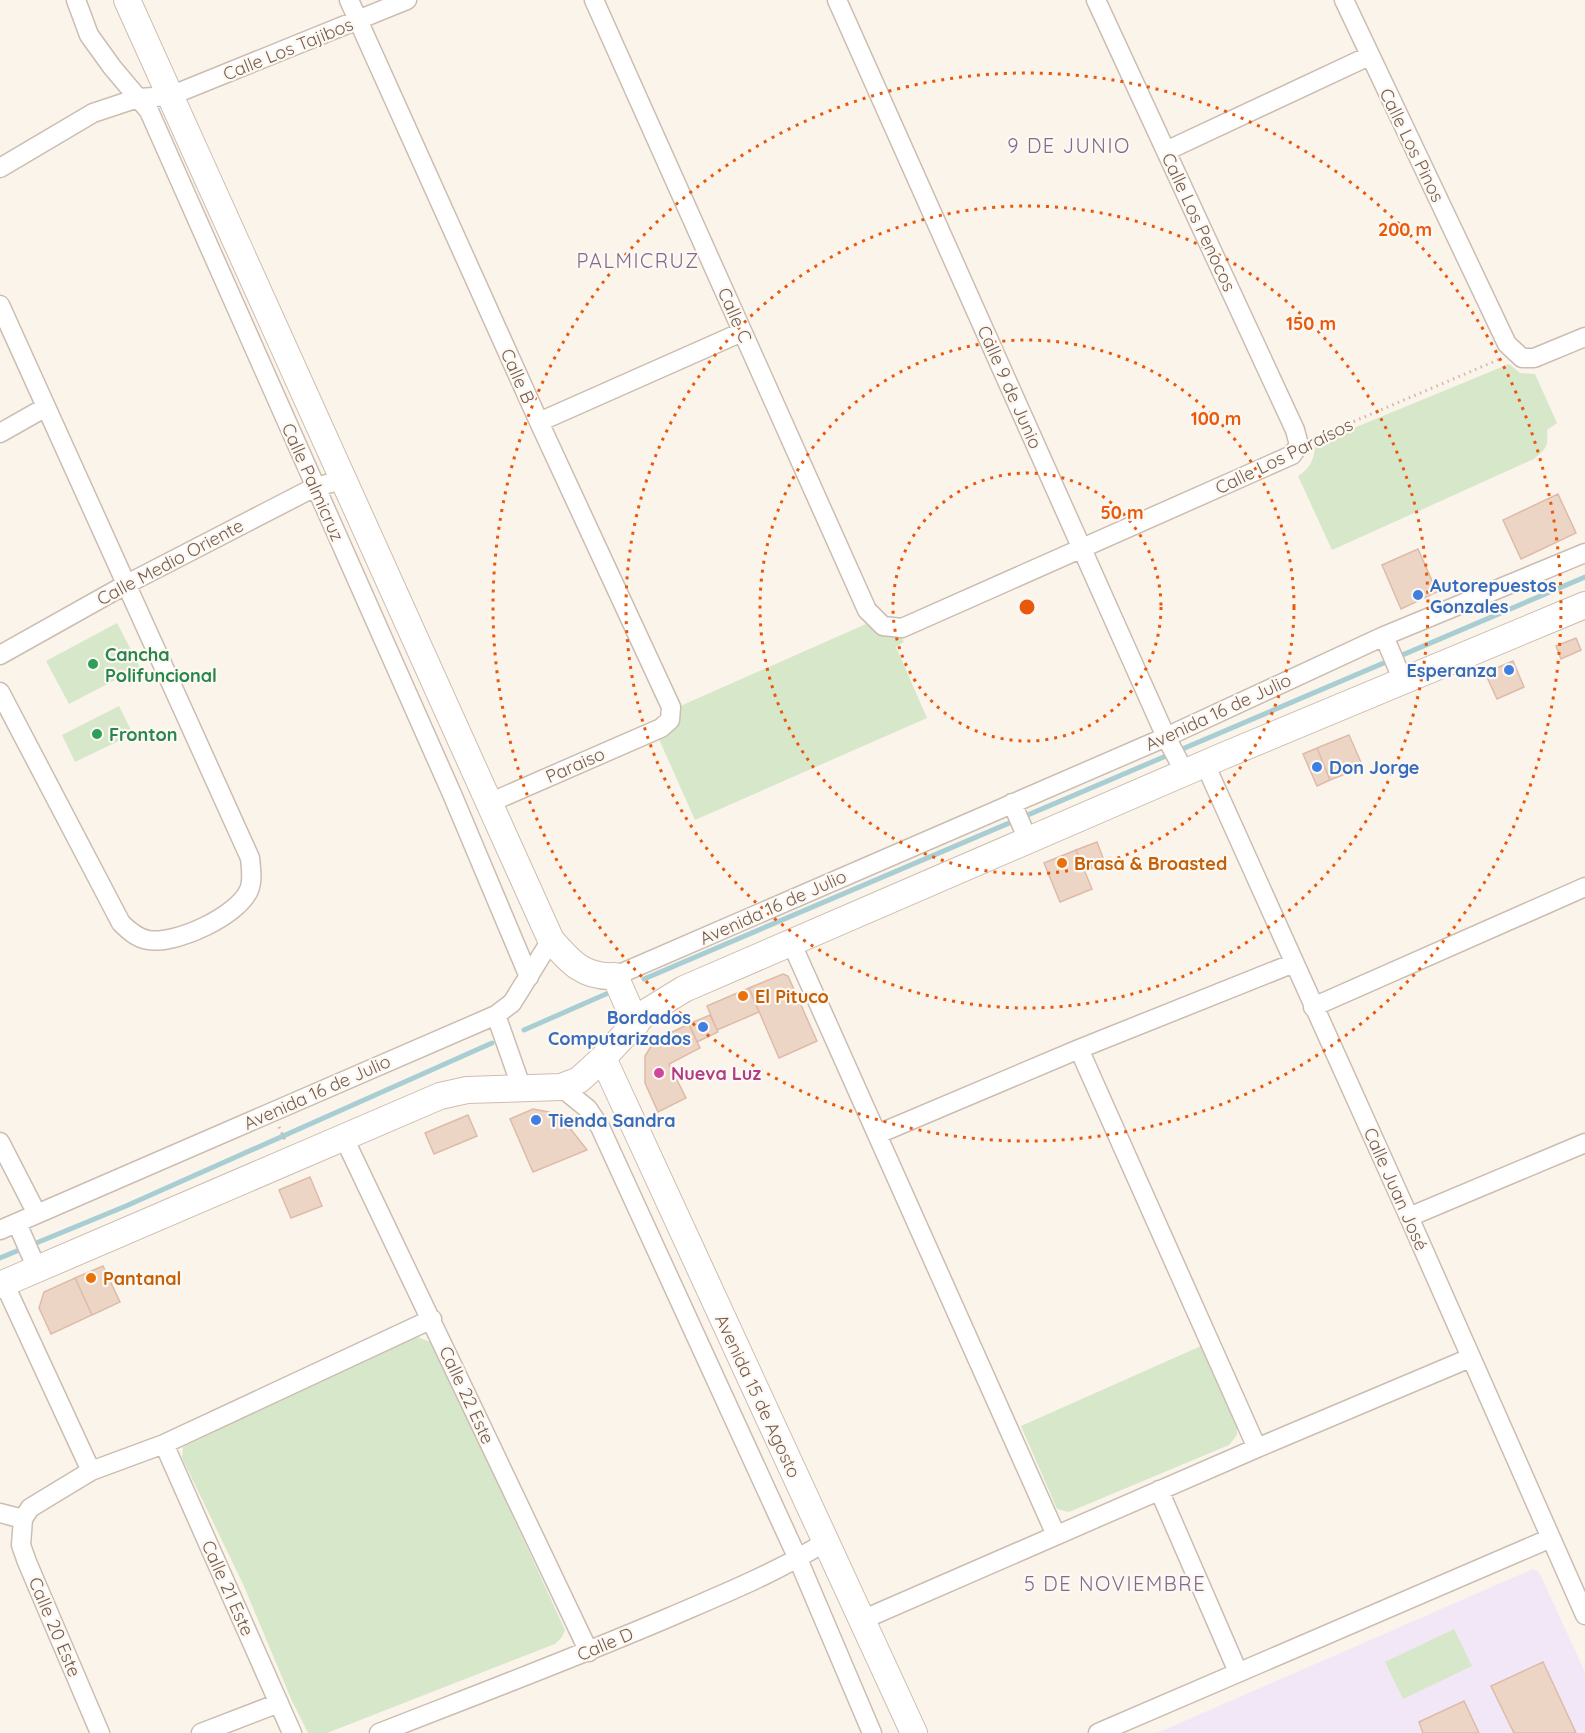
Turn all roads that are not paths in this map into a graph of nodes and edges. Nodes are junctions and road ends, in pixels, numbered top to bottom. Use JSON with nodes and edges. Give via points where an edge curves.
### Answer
{"nodes":[{"id":1,"x":76,"y":0,"type":"edge"},
{"id":2,"x":127,"y":0,"type":"edge"},
{"id":3,"x":350,"y":0,"type":"edge"},
{"id":4,"x":407,"y":0,"type":"edge"},
{"id":5,"x":594,"y":0,"type":"edge"},
{"id":6,"x":837,"y":0,"type":"edge"},
{"id":7,"x":1096,"y":0,"type":"edge"},
{"id":8,"x":1344,"y":0,"type":"edge"},
{"id":9,"x":358,"y":21,"type":"junction"},
{"id":10,"x":1369,"y":56,"type":"junction"},
{"id":11,"x":170,"y":96,"type":"junction"},
{"id":12,"x":138,"y":98,"type":"junction"},
{"id":13,"x":1166,"y":150,"type":"junction"},
{"id":14,"x":0,"y":168,"type":"edge"},
{"id":15,"x":0,"y":305,"type":"edge"},
{"id":16,"x":742,"y":332,"type":"junction"},
{"id":17,"x":1585,"y":337,"type":"edge"},
{"id":18,"x":46,"y":407,"type":"junction"},
{"id":19,"x":539,"y":422,"type":"junction"},
{"id":20,"x":0,"y":433,"type":"edge"},
{"id":21,"x":1299,"y":445,"type":"joint"},
{"id":22,"x":343,"y":480,"type":"junction"},
{"id":23,"x":315,"y":487,"type":"junction"},
{"id":24,"x":1083,"y":547,"type":"junction"},
{"id":25,"x":1585,"y":553,"type":"edge"},
{"id":26,"x":125,"y":585,"type":"junction"},
{"id":27,"x":1585,"y":604,"type":"edge"},
{"id":28,"x":883,"y":626,"type":"joint"},
{"id":29,"x":0,"y":655,"type":"edge"},
{"id":30,"x":1394,"y":659,"type":"junction"},
{"id":31,"x":0,"y":692,"type":"edge"},
{"id":32,"x":662,"y":728,"type":"joint"},
{"id":33,"x":1168,"y":741,"type":"junction"},
{"id":34,"x":1190,"y":767,"type":"junction"},
{"id":35,"x":489,"y":803,"type":"junction"},
{"id":36,"x":1014,"y":806,"type":"junction"},
{"id":37,"x":1026,"y":835,"type":"junction"},
{"id":38,"x":1585,"y":887,"type":"edge"},
{"id":39,"x":551,"y":940,"type":"junction"},
{"id":40,"x":791,"y":942,"type":"junction"},
{"id":41,"x":1293,"y":963,"type":"junction"},
{"id":42,"x":529,"y":976,"type":"junction"},
{"id":43,"x":623,"y":995,"type":"junction"},
{"id":44,"x":1313,"y":1007,"type":"junction"},
{"id":45,"x":498,"y":1022,"type":"junction"},
{"id":46,"x":1079,"y":1049,"type":"junction"},
{"id":47,"x":603,"y":1058,"type":"junction"},
{"id":48,"x":561,"y":1087,"type":"junction"},
{"id":49,"x":522,"y":1089,"type":"junction"},
{"id":50,"x":878,"y":1134,"type":"junction"},
{"id":51,"x":344,"y":1138,"type":"junction"},
{"id":52,"x":0,"y":1142,"type":"edge"},
{"id":53,"x":1585,"y":1143,"type":"edge"},
{"id":54,"x":37,"y":1214,"type":"junction"},
{"id":55,"x":1409,"y":1217,"type":"junction"},
{"id":56,"x":0,"y":1230,"type":"edge"},
{"id":57,"x":20,"y":1230,"type":"junction"},
{"id":58,"x":35,"y":1263,"type":"junction"},
{"id":59,"x":2,"y":1284,"type":"edge"},
{"id":60,"x":432,"y":1319,"type":"junction"},
{"id":61,"x":1470,"y":1358,"type":"junction"},
{"id":62,"x":164,"y":1444,"type":"junction"},
{"id":63,"x":1257,"y":1448,"type":"junction"},
{"id":64,"x":91,"y":1471,"type":"junction"},
{"id":65,"x":1159,"y":1490,"type":"junction"},
{"id":66,"x":0,"y":1513,"type":"edge"},
{"id":67,"x":22,"y":1519,"type":"junction"},
{"id":68,"x":1056,"y":1535,"type":"junction"},
{"id":69,"x":1551,"y":1538,"type":"junction"},
{"id":70,"x":825,"y":1542,"type":"junction"},
{"id":71,"x":798,"y":1559,"type":"junction"},
{"id":72,"x":1585,"y":1615,"type":"edge"},
{"id":73,"x":862,"y":1620,"type":"junction"},
{"id":74,"x":589,"y":1652,"type":"junction"},
{"id":75,"x":1238,"y":1672,"type":"junction"},
{"id":76,"x":279,"y":1703,"type":"junction"},
{"id":77,"x":100,"y":1733,"type":"edge"},
{"id":78,"x":201,"y":1733,"type":"edge"},
{"id":79,"x":292,"y":1733,"type":"edge"},
{"id":80,"x":379,"y":1733,"type":"edge"},
{"id":81,"x":872,"y":1733,"type":"edge"},
{"id":82,"x":914,"y":1733,"type":"edge"},
{"id":83,"x":1098,"y":1733,"type":"edge"}],
"edges":[{"from":1,"to":12,"type":"street","name":"Calle Palmicruz","via":[[89,35]]},
{"from":2,"to":11,"type":"street","name":"Calle Palmicruz"},
{"from":3,"to":9,"type":"street","name":"Calle B"},
{"from":4,"to":9,"type":"street","name":"Calle Los Tajibos"},
{"from":5,"to":16,"type":"street","name":"Calle C"},
{"from":6,"to":24,"type":"street","name":"Calle 9 de Junio"},
{"from":7,"to":13,"type":"street","name":"Calle Los Penocos"},
{"from":8,"to":10,"type":"street","name":"Calle Los Pinos"},
{"from":9,"to":11,"type":"street","name":"Calle Los Tajibos"},
{"from":9,"to":19,"type":"street","name":"Calle B"},
{"from":10,"to":13,"type":"street"},
{"from":10,"to":17,"type":"street","name":"Calle Los Pinos","via":[[1508,344],[1522,358],[1534,358]]},
{"from":11,"to":12,"type":"street","name":"Calle Los Tajibos"},
{"from":11,"to":22,"type":"street","name":"Calle Palmicruz"},
{"from":12,"to":14,"type":"street","name":"Calle Los Tajibos","via":[[93,113]]},
{"from":12,"to":23,"type":"street","name":"Calle Palmicruz","via":[[149,111]]},
{"from":13,"to":21,"type":"street","name":"Calle Los Penocos"},
{"from":15,"to":18,"type":"street"},
{"from":16,"to":19,"type":"street"},
{"from":16,"to":28,"type":"street","name":"Calle C","via":[[867,610]]},
{"from":18,"to":20,"type":"street"},
{"from":18,"to":26,"type":"street"},
{"from":19,"to":32,"type":"street","name":"Calle B","via":[[671,706],[670,720]]},
{"from":21,"to":24,"type":"street","name":"Calle Los Paraísos","via":[[1292,455]]},
{"from":22,"to":23,"type":"street","name":"Calle Medio Oriente"},
{"from":22,"to":35,"type":"street","name":"Calle Palmicruz"},
{"from":23,"to":26,"type":"street","name":"Calle Medio Oriente"},
{"from":23,"to":42,"type":"street","name":"Calle Palmicruz","via":[[453,794]]},
{"from":24,"to":28,"type":"street","name":"Calle Los Paraísos","via":[[902,628]]},
{"from":24,"to":33,"type":"street","name":"Calle 9 de Junio"},
{"from":25,"to":30,"type":"street","name":"Avenida 16 de Julio"},
{"from":26,"to":29,"type":"street","name":"Calle Medio Oriente"},
{"from":26,"to":31,"type":"street","via":[[250,858],[250,888],[234,908],[202,928],[161,941],[133,934],[121,923]]},
{"from":27,"to":30,"type":"street","name":"Avenida 16 de Julio"},
{"from":30,"to":33,"type":"street","name":"Avenida 16 de Julio"},
{"from":30,"to":34,"type":"street","name":"Avenida 16 de Julio"},
{"from":32,"to":35,"type":"street","name":"Paraiso"},
{"from":33,"to":34,"type":"street","name":"Calle 9 de Junio"},
{"from":33,"to":36,"type":"street","name":"Avenida 16 de Julio"},
{"from":34,"to":37,"type":"street","name":"Avenida 16 de Julio"},
{"from":34,"to":41,"type":"street","name":"Calle Juan José"},
{"from":35,"to":39,"type":"street","name":"Calle Palmicruz"},
{"from":36,"to":37,"type":"street"},
{"from":36,"to":43,"type":"street","name":"Avenida 16 de Julio"},
{"from":37,"to":40,"type":"street","name":"Avenida 16 de Julio"},
{"from":38,"to":44,"type":"street"},
{"from":39,"to":42,"type":"street","name":"Avenida 16 de Julio"},
{"from":39,"to":43,"type":"street","via":[[582,970],[600,977]]},
{"from":40,"to":43,"type":"street","name":"Avenida 16 de Julio","via":[[684,989],[645,1013]]},
{"from":40,"to":50,"type":"street"},
{"from":41,"to":44,"type":"street","name":"Calle Juan José"},
{"from":41,"to":46,"type":"street"},
{"from":42,"to":45,"type":"street","name":"Avenida 16 de Julio"},
{"from":43,"to":47,"type":"street","name":"Avenida 16 de Julio"},
{"from":44,"to":55,"type":"street","name":"Calle Juan José"},
{"from":45,"to":49,"type":"street"},
{"from":45,"to":54,"type":"street","name":"Avenida 16 de Julio"},
{"from":46,"to":50,"type":"street"},
{"from":46,"to":63,"type":"street"},
{"from":47,"to":48,"type":"street","name":"Avenida 16 de Julio","via":[[579,1080]]},
{"from":47,"to":70,"type":"street","name":"Avenida 15 de Agosto"},
{"from":48,"to":49,"type":"street","name":"Avenida 16 de Julio"},
{"from":48,"to":71,"type":"street","name":"Avenida 15 de Agosto","via":[[588,1109],[600,1127]]},
{"from":49,"to":51,"type":"street","name":"Avenida 16 de Julio","via":[[467,1090],[440,1096]]},
{"from":50,"to":68,"type":"street"},
{"from":51,"to":58,"type":"street","name":"Avenida 16 de Julio"},
{"from":51,"to":60,"type":"street","name":"Calle 22 Este"},
{"from":52,"to":54,"type":"street"},
{"from":53,"to":55,"type":"street"},
{"from":54,"to":57,"type":"street","name":"Avenida 16 de Julio"},
{"from":55,"to":61,"type":"street","name":"Calle Juan José"},
{"from":56,"to":57,"type":"street","name":"Avenida 16 de Julio"},
{"from":57,"to":58,"type":"street"},
{"from":58,"to":59,"type":"street","name":"Avenida 16 de Julio"},
{"from":59,"to":64,"type":"street"},
{"from":60,"to":62,"type":"street"},
{"from":60,"to":74,"type":"street","name":"Calle 22 Este"},
{"from":61,"to":63,"type":"street"},
{"from":61,"to":69,"type":"street","name":"Calle Juan José"},
{"from":62,"to":64,"type":"street"},
{"from":62,"to":76,"type":"street","name":"Calle 21 Este"},
{"from":63,"to":65,"type":"street"},
{"from":64,"to":67,"type":"street","via":[[30,1508]]},
{"from":65,"to":68,"type":"street"},
{"from":65,"to":75,"type":"street"},
{"from":66,"to":67,"type":"street"},
{"from":67,"to":77,"type":"street","name":"Calle 20 Este","via":[[21,1545],[27,1562]]},
{"from":68,"to":73,"type":"street"},
{"from":69,"to":72,"type":"street","name":"Calle Juan José"},
{"from":69,"to":75,"type":"street"},
{"from":70,"to":71,"type":"street","name":"Calle D"},
{"from":70,"to":73,"type":"street","name":"Avenida 15 de Agosto"},
{"from":71,"to":74,"type":"street","name":"Calle D"},
{"from":71,"to":81,"type":"street","name":"Avenida 15 de Agosto"},
{"from":73,"to":82,"type":"street","name":"Avenida 15 de Agosto"},
{"from":74,"to":80,"type":"street","name":"Calle D"},
{"from":75,"to":83,"type":"street"},
{"from":76,"to":78,"type":"street"},
{"from":76,"to":79,"type":"street","name":"Calle 21 Este"}]}
